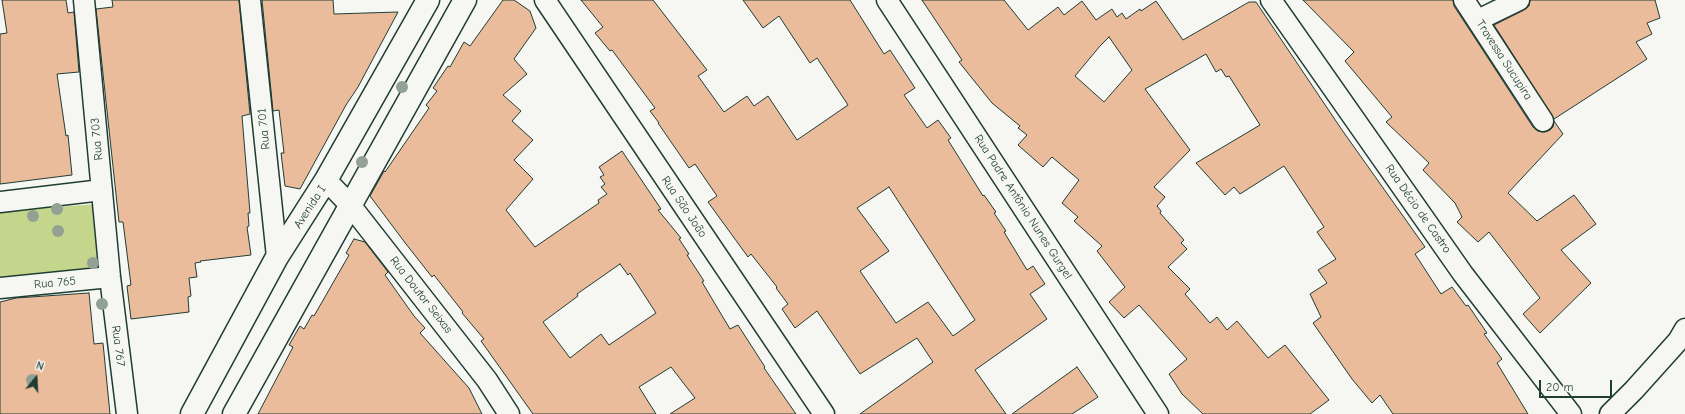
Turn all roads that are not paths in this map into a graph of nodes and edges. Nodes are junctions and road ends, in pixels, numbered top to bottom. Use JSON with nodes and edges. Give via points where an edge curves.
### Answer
{"nodes":[{"id":1,"x":84,"y":0,"type":"edge"},
{"id":2,"x":250,"y":0,"type":"edge"},
{"id":3,"x":428,"y":0,"type":"edge"},
{"id":4,"x":465,"y":0,"type":"edge"},
{"id":5,"x":545,"y":0,"type":"edge"},
{"id":6,"x":887,"y":0,"type":"edge"},
{"id":7,"x":1272,"y":0,"type":"edge"},
{"id":8,"x":1464,"y":0,"type":"edge"},
{"id":9,"x":1519,"y":0,"type":"edge"},
{"id":10,"x":1478,"y":20,"type":"junction"},
{"id":11,"x":1543,"y":121,"type":"dead end"},
{"id":12,"x":326,"y":180,"type":"junction"},
{"id":13,"x":102,"y":190,"type":"junction"},
{"id":14,"x":0,"y":202,"type":"edge"},
{"id":15,"x":351,"y":206,"type":"junction"},
{"id":16,"x":277,"y":257,"type":"junction"},
{"id":17,"x":110,"y":277,"type":"junction"},
{"id":18,"x":0,"y":288,"type":"edge"},
{"id":19,"x":1685,"y":329,"type":"edge"},
{"id":20,"x":127,"y":414,"type":"edge"},
{"id":21,"x":192,"y":414,"type":"edge"},
{"id":22,"x":234,"y":414,"type":"edge"},
{"id":23,"x":509,"y":414,"type":"edge"},
{"id":24,"x":824,"y":414,"type":"edge"},
{"id":25,"x":1158,"y":414,"type":"edge"},
{"id":26,"x":1571,"y":414,"type":"edge"},
{"id":27,"x":1610,"y":414,"type":"edge"}],
"edges":[{"from":1,"to":13,"type":"street","name":"Rua 703"},
{"from":2,"to":16,"type":"street","name":"Rua 701"},
{"from":3,"to":12,"type":"street","name":"Avenida I"},
{"from":4,"to":15,"type":"street"},
{"from":5,"to":24,"type":"street","name":"Rua São João"},
{"from":6,"to":25,"type":"street","name":"Rua Padre Antônio Nunes Gurgel"},
{"from":7,"to":26,"type":"street","name":"Rua Décio de Castro","via":[[1463,274]]},
{"from":8,"to":10,"type":"street","name":"Travessa Sucupira"},
{"from":9,"to":10,"type":"street"},
{"from":10,"to":11,"type":"street","name":"Travessa Sucupira"},
{"from":12,"to":15,"type":"street","name":"Rua Doutor Seixas"},
{"from":12,"to":16,"type":"street","name":"Avenida I"},
{"from":13,"to":14,"type":"street"},
{"from":13,"to":17,"type":"street","name":"Rua 703"},
{"from":15,"to":22,"type":"street"},
{"from":15,"to":23,"type":"street","name":"Rua Doutor Seixas","via":[[487,380]]},
{"from":16,"to":21,"type":"street","name":"Avenida I"},
{"from":17,"to":18,"type":"street","name":"Rua 765"},
{"from":17,"to":20,"type":"street","name":"Rua 767"},
{"from":19,"to":27,"type":"street","via":[[1678,341]]}]}
